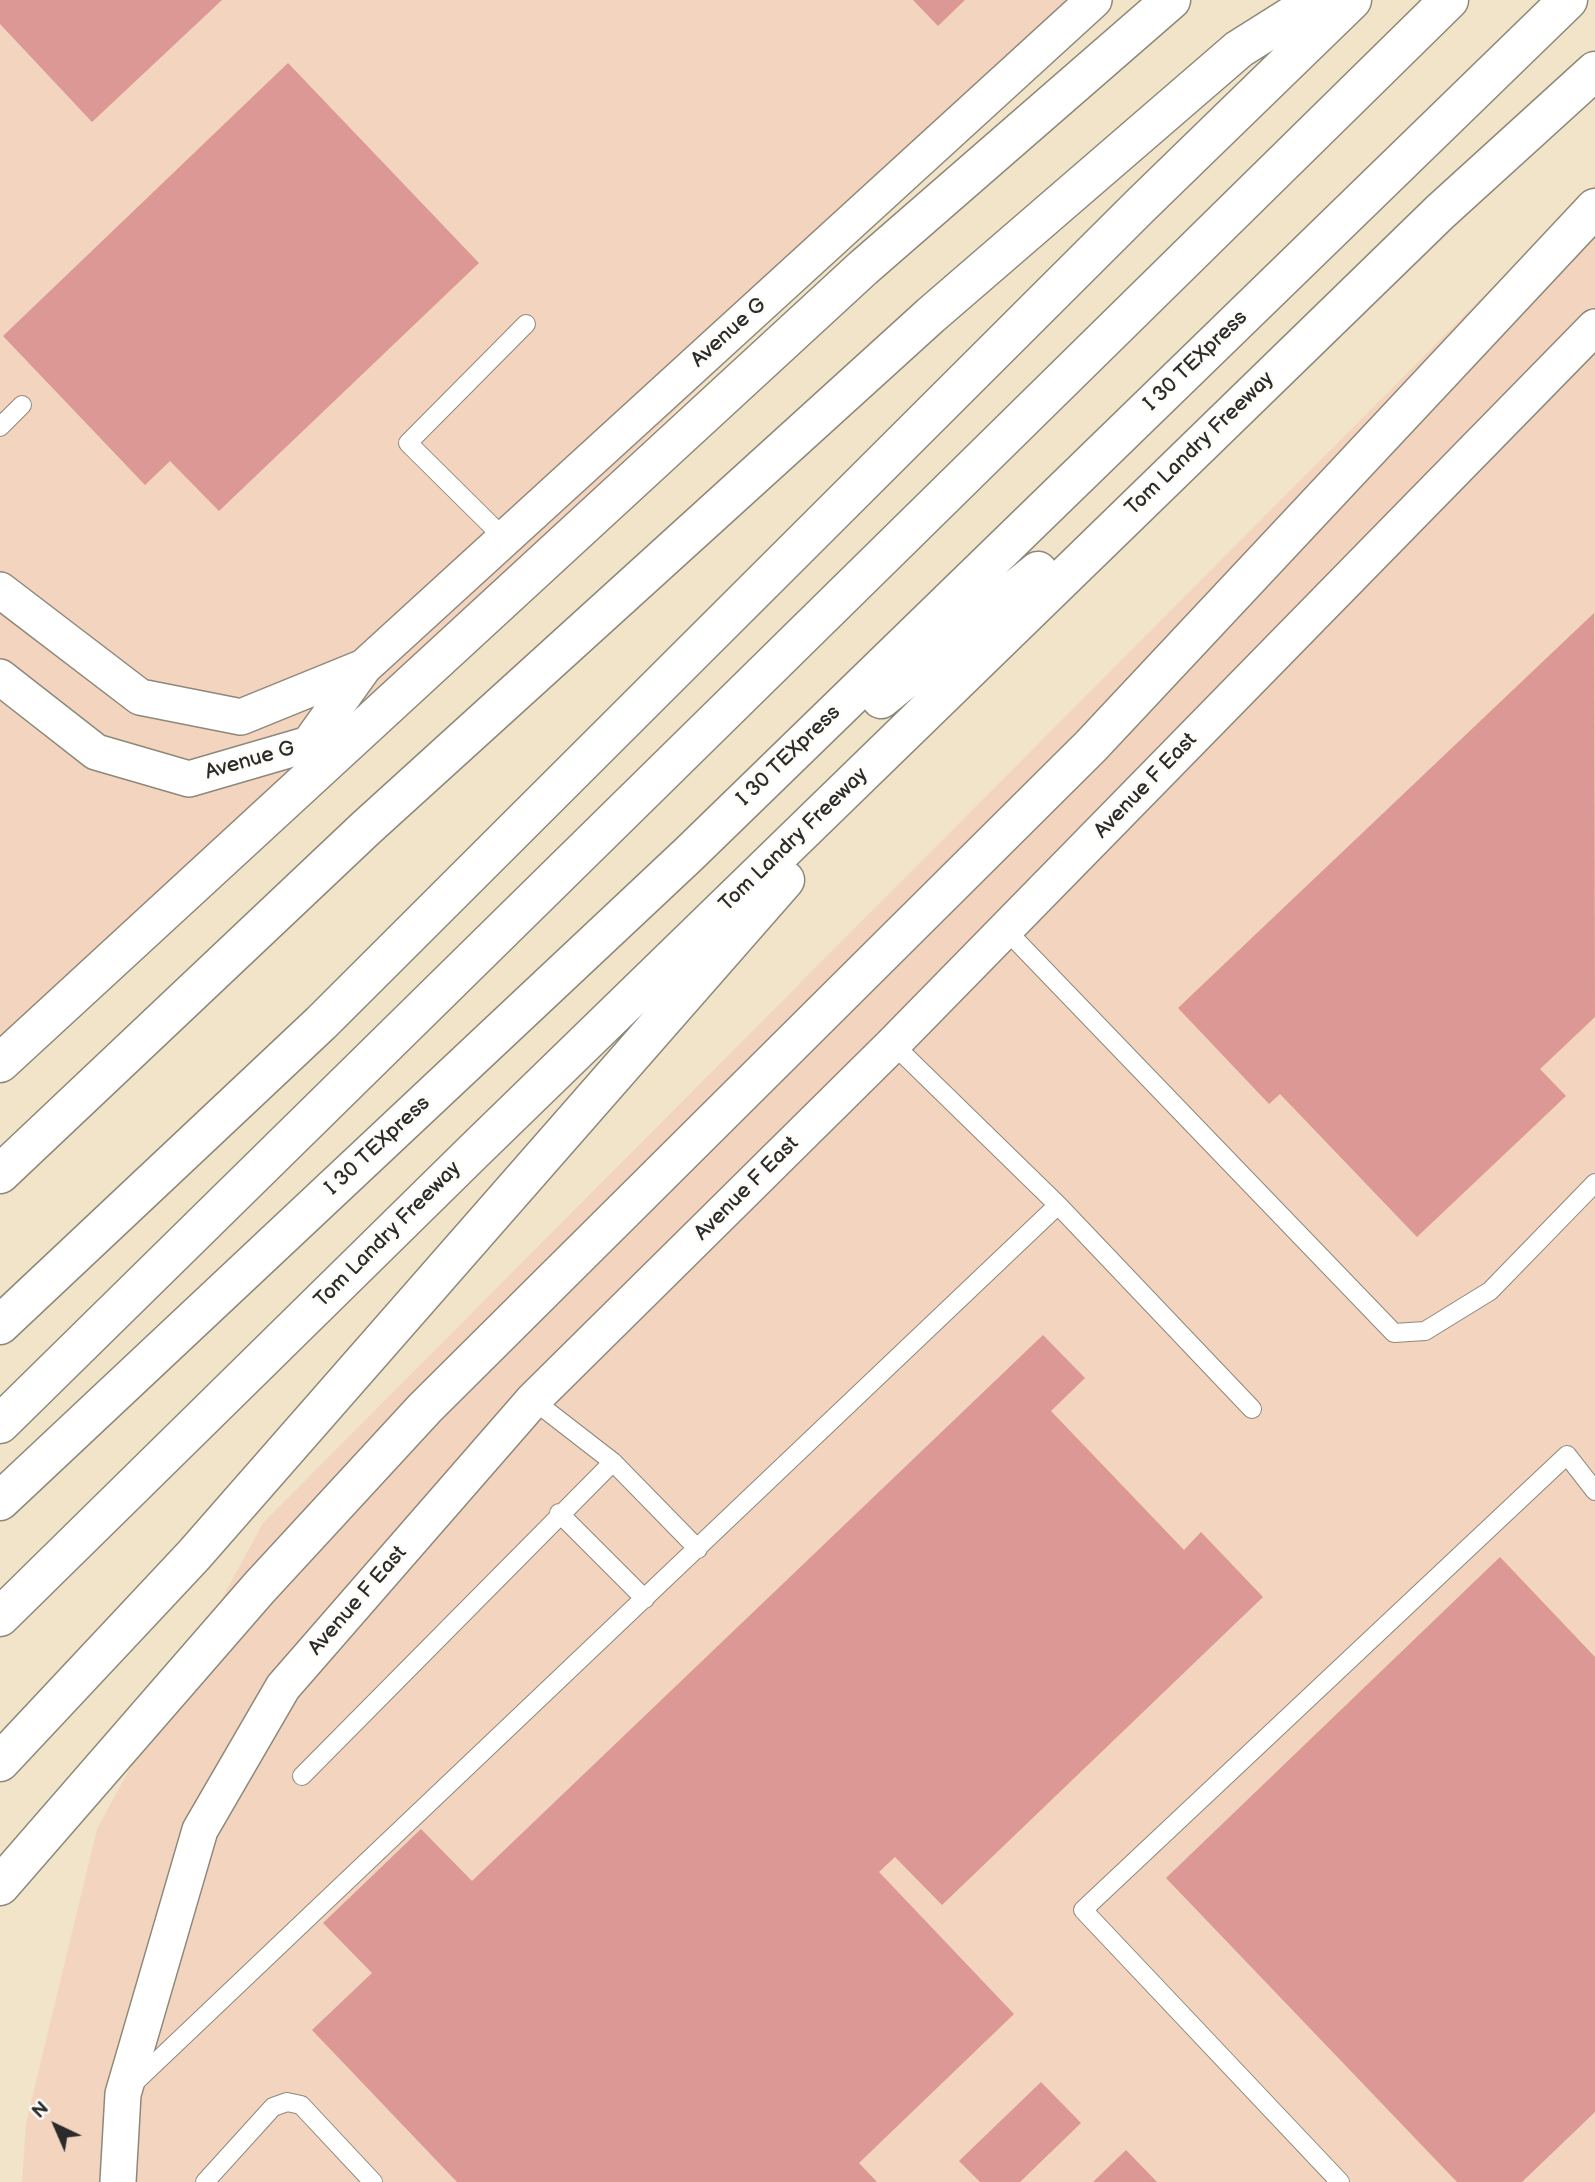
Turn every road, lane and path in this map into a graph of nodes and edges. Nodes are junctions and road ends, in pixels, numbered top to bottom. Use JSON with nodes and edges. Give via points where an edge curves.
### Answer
{"nodes":[{"id":1,"x":1094,"y":0,"type":"edge"},
{"id":2,"x":1171,"y":0,"type":"edge"},
{"id":3,"x":1317,"y":0,"type":"edge"},
{"id":4,"x":1352,"y":0,"type":"edge"},
{"id":5,"x":1449,"y":0,"type":"edge"},
{"id":6,"x":1568,"y":0,"type":"edge"},
{"id":7,"x":1595,"y":71,"type":"edge"},
{"id":8,"x":1595,"y":208,"type":"edge"},
{"id":9,"x":526,"y":324,"type":"dead end"},
{"id":10,"x":1595,"y":327,"type":"edge"},
{"id":11,"x":22,"y":405,"type":"dead end"},
{"id":12,"x":1230,"y":416,"type":"junction"},
{"id":13,"x":0,"y":426,"type":"edge"},
{"id":14,"x":504,"y":538,"type":"junction"},
{"id":15,"x":0,"y":590,"type":"edge"},
{"id":16,"x":972,"y":666,"type":"junction"},
{"id":17,"x":364,"y":667,"type":"junction"},
{"id":18,"x":0,"y":677,"type":"edge"},
{"id":19,"x":689,"y":854,"type":"junction"},
{"id":20,"x":1006,"y":930,"type":"junction"},
{"id":21,"x":894,"y":1044,"type":"junction"},
{"id":22,"x":0,"y":1063,"type":"edge"},
{"id":23,"x":0,"y":1174,"type":"edge"},
{"id":24,"x":1595,"y":1183,"type":"edge"},
{"id":25,"x":1058,"y":1205,"type":"junction"},
{"id":26,"x":0,"y":1325,"type":"edge"},
{"id":27,"x":533,"y":1400,"type":"junction"},
{"id":28,"x":1252,"y":1409,"type":"dead end"},
{"id":29,"x":0,"y":1424,"type":"edge"},
{"id":30,"x":613,"y":1462,"type":"junction"},
{"id":31,"x":1595,"y":1491,"type":"edge"},
{"id":32,"x":0,"y":1501,"type":"edge"},
{"id":33,"x":559,"y":1513,"type":"junction"},
{"id":34,"x":698,"y":1549,"type":"junction"},
{"id":35,"x":645,"y":1599,"type":"junction"},
{"id":36,"x":0,"y":1616,"type":"edge"},
{"id":37,"x":0,"y":1762,"type":"edge"},
{"id":38,"x":302,"y":1776,"type":"dead end"},
{"id":39,"x":0,"y":1886,"type":"edge"},
{"id":40,"x":123,"y":2094,"type":"junction"},
{"id":41,"x":118,"y":2182,"type":"edge"},
{"id":42,"x":205,"y":2182,"type":"edge"},
{"id":43,"x":373,"y":2182,"type":"edge"},
{"id":44,"x":1340,"y":2182,"type":"edge"}],
"edges":[{"from":1,"to":14,"type":"street","name":"Avenue G"},
{"from":2,"to":22,"type":"highway","via":[[863,268]]},
{"from":3,"to":23,"type":"highway","via":[[1239,48],[931,315],[366,828]]},
{"from":4,"to":26,"type":"highway","via":[[321,1023]]},
{"from":5,"to":29,"type":"highway"},
{"from":6,"to":19,"type":"highway","name":"I 30 TEXpress"},
{"from":7,"to":12,"type":"highway","name":"Tom Landry Freeway","via":[[1440,212]]},
{"from":8,"to":39,"type":"highway","via":[[1090,746],[425,1408],[259,1588]]},
{"from":9,"to":14,"type":"lane","via":[[408,443]]},
{"from":10,"to":20,"type":"street","name":"Avenue F East"},
{"from":11,"to":13,"type":"lane"},
{"from":12,"to":16,"type":"highway","name":"Tom Landry Freeway"},
{"from":12,"to":19,"type":"highway"},
{"from":14,"to":17,"type":"street","name":"Avenue G"},
{"from":15,"to":17,"type":"street","name":"Avenue G","via":[[140,697],[242,717]]},
{"from":16,"to":36,"type":"highway","name":"Tom Landry Freeway"},
{"from":16,"to":37,"type":"highway","via":[[194,1555]]},
{"from":17,"to":18,"type":"street","name":"Avenue G","via":[[309,744],[189,779],[96,752]]},
{"from":19,"to":32,"type":"highway","name":"I 30 TEXpress"},
{"from":20,"to":21,"type":"street","name":"Avenue F East"},
{"from":20,"to":24,"type":"lane","via":[[1394,1333],[1425,1331],[1490,1291]]},
{"from":21,"to":25,"type":"lane"},
{"from":21,"to":27,"type":"street","name":"Avenue F East"},
{"from":25,"to":28,"type":"lane"},
{"from":25,"to":34,"type":"lane"},
{"from":27,"to":30,"type":"lane"},
{"from":27,"to":40,"type":"street","name":"Avenue F East","via":[[283,1687],[200,1829]]},
{"from":30,"to":33,"type":"lane"},
{"from":30,"to":34,"type":"lane"},
{"from":31,"to":44,"type":"lane","via":[[1567,1455],[1083,1910]]},
{"from":33,"to":35,"type":"lane"},
{"from":33,"to":38,"type":"lane"},
{"from":34,"to":35,"type":"lane"},
{"from":35,"to":40,"type":"lane"},
{"from":40,"to":41,"type":"street","name":"Avenue F East"},
{"from":42,"to":43,"type":"lane","via":[[272,2107],[287,2102],[301,2105]]}]}
